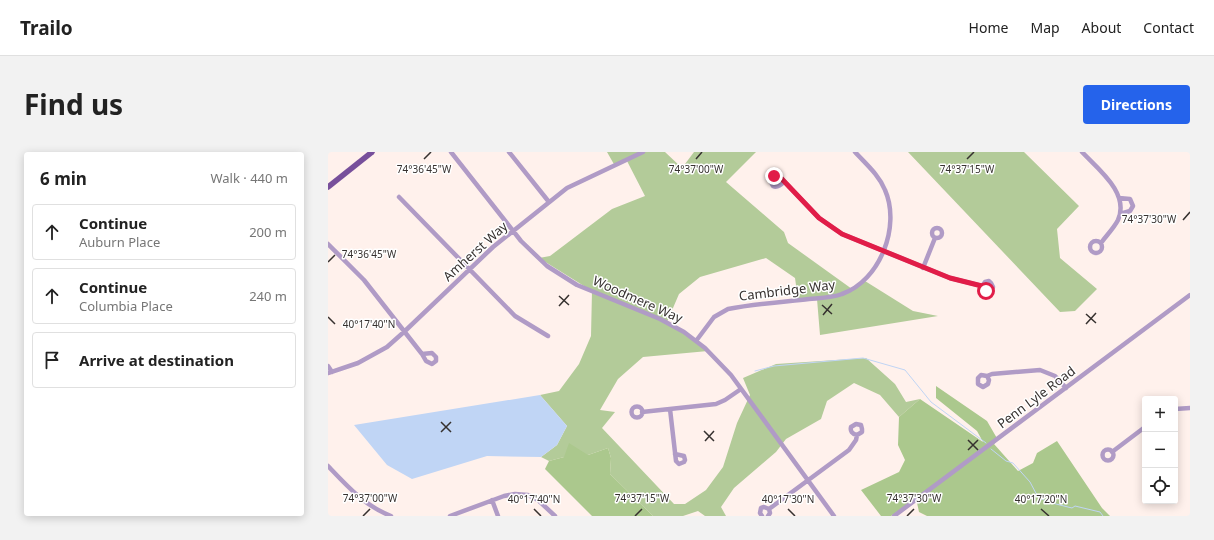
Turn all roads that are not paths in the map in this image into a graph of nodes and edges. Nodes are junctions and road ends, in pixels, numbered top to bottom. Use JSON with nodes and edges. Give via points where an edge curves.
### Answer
{"nodes":[{"id":1,"x":372,"y":152,"type":"edge"},
{"id":2,"x":451,"y":152,"type":"edge"},
{"id":3,"x":509,"y":152,"type":"edge"},
{"id":4,"x":643,"y":152,"type":"edge"},
{"id":5,"x":855,"y":152,"type":"edge"},
{"id":6,"x":1082,"y":152,"type":"edge"},
{"id":7,"x":784,"y":182,"type":"dead end"},
{"id":8,"x":328,"y":187,"type":"edge"},
{"id":9,"x":399,"y":197,"type":"dead end"},
{"id":10,"x":1119,"y":198,"type":"junction"},
{"id":11,"x":549,"y":202,"type":"junction"},
{"id":12,"x":1120,"y":214,"type":"junction"},
{"id":13,"x":513,"y":230,"type":"junction"},
{"id":14,"x":935,"y":238,"type":"dead end"},
{"id":15,"x":1101,"y":243,"type":"dead end"},
{"id":16,"x":328,"y":244,"type":"edge"},
{"id":17,"x":882,"y":251,"type":"junction"},
{"id":18,"x":923,"y":268,"type":"junction"},
{"id":19,"x":470,"y":269,"type":"junction"},
{"id":20,"x":982,"y":286,"type":"dead end"},
{"id":21,"x":1190,"y":295,"type":"edge"},
{"id":22,"x":405,"y":331,"type":"junction"},
{"id":23,"x":548,"y":336,"type":"dead end"},
{"id":24,"x":696,"y":341,"type":"junction"},
{"id":25,"x":422,"y":354,"type":"dead end"},
{"id":26,"x":328,"y":366,"type":"edge"},
{"id":27,"x":330,"y":372,"type":"edge"},
{"id":28,"x":987,"y":376,"type":"dead end"},
{"id":29,"x":1066,"y":388,"type":"junction"},
{"id":30,"x":741,"y":389,"type":"junction"},
{"id":31,"x":1190,"y":408,"type":"edge"},
{"id":32,"x":670,"y":409,"type":"junction"},
{"id":33,"x":1178,"y":409,"type":"edge"},
{"id":34,"x":642,"y":412,"type":"dead end"},
{"id":35,"x":1142,"y":429,"type":"edge"},
{"id":36,"x":857,"y":435,"type":"dead end"},
{"id":37,"x":1112,"y":452,"type":"dead end"},
{"id":38,"x":675,"y":454,"type":"dead end"},
{"id":39,"x":328,"y":466,"type":"edge"},
{"id":40,"x":809,"y":480,"type":"junction"},
{"id":41,"x":492,"y":500,"type":"junction"},
{"id":42,"x":769,"y":509,"type":"junction"},
{"id":43,"x":392,"y":516,"type":"edge"},
{"id":44,"x":450,"y":516,"type":"edge"},
{"id":45,"x":498,"y":516,"type":"edge"},
{"id":46,"x":555,"y":516,"type":"edge"},
{"id":47,"x":762,"y":516,"type":"edge"},
{"id":48,"x":768,"y":516,"type":"edge"},
{"id":49,"x":834,"y":516,"type":"edge"},
{"id":50,"x":894,"y":516,"type":"edge"}],
"edges":[{"from":1,"to":8,"type":"main road"},
{"from":2,"to":13,"type":"street","name":"Woodmere Way"},
{"from":3,"to":11,"type":"street"},
{"from":4,"to":11,"type":"street","name":"Amherst Way","via":[[576,183]]},
{"from":5,"to":17,"type":"street","name":"Cambridge Way","via":[[878,177],[888,199],[891,223],[888,239]]},
{"from":6,"to":10,"type":"street","via":[[1112,184]]},
{"from":7,"to":17,"type":"street","via":[[830,227]]},
{"from":9,"to":19,"type":"street"},
{"from":10,"to":12,"type":"street"},
{"from":10,"to":12,"type":"street","via":[[1130,199],[1133,206],[1130,211]]},
{"from":11,"to":13,"type":"street","name":"Amherst Way"},
{"from":12,"to":15,"type":"street","via":[[1116,224]]},
{"from":13,"to":19,"type":"street","name":"Amherst Way"},
{"from":13,"to":24,"type":"street","name":"Woodmere Way","via":[[538,258],[566,279],[660,320]]},
{"from":14,"to":18,"type":"street"},
{"from":16,"to":22,"type":"street","via":[[364,280]]},
{"from":17,"to":18,"type":"street"},
{"from":17,"to":24,"type":"street","name":"Cambridge Way","via":[[871,274],[849,291],[834,296],[728,309],[714,317]]},
{"from":18,"to":20,"type":"street"},
{"from":19,"to":22,"type":"street","name":"Amherst Way"},
{"from":19,"to":23,"type":"street","via":[[515,316]]},
{"from":21,"to":29,"type":"street","name":"Penn Lyle Road"},
{"from":22,"to":25,"type":"street"},
{"from":22,"to":27,"type":"street","name":"Amherst Way","via":[[367,359]]},
{"from":24,"to":30,"type":"street","name":"Woodmere Way","via":[[721,364]]},
{"from":26,"to":27,"type":"street"},
{"from":28,"to":29,"type":"street","via":[[1040,370],[1055,376]]},
{"from":29,"to":50,"type":"street","name":"Penn Lyle Road"},
{"from":30,"to":32,"type":"street","via":[[716,404]]},
{"from":30,"to":40,"type":"street","name":"Woodmere Way"},
{"from":31,"to":33,"type":"street"},
{"from":32,"to":34,"type":"street"},
{"from":32,"to":38,"type":"street"},
{"from":35,"to":37,"type":"street"},
{"from":36,"to":40,"type":"street","via":[[845,454]]},
{"from":39,"to":43,"type":"street","via":[[359,498]]},
{"from":40,"to":42,"type":"street"},
{"from":40,"to":49,"type":"street","name":"Woodmere Way"},
{"from":41,"to":44,"type":"street"},
{"from":41,"to":45,"type":"street"},
{"from":41,"to":46,"type":"street","via":[[510,494],[528,495],[538,500]]},
{"from":42,"to":47,"type":"street","via":[[761,508]]},
{"from":42,"to":48,"type":"street"}]}
